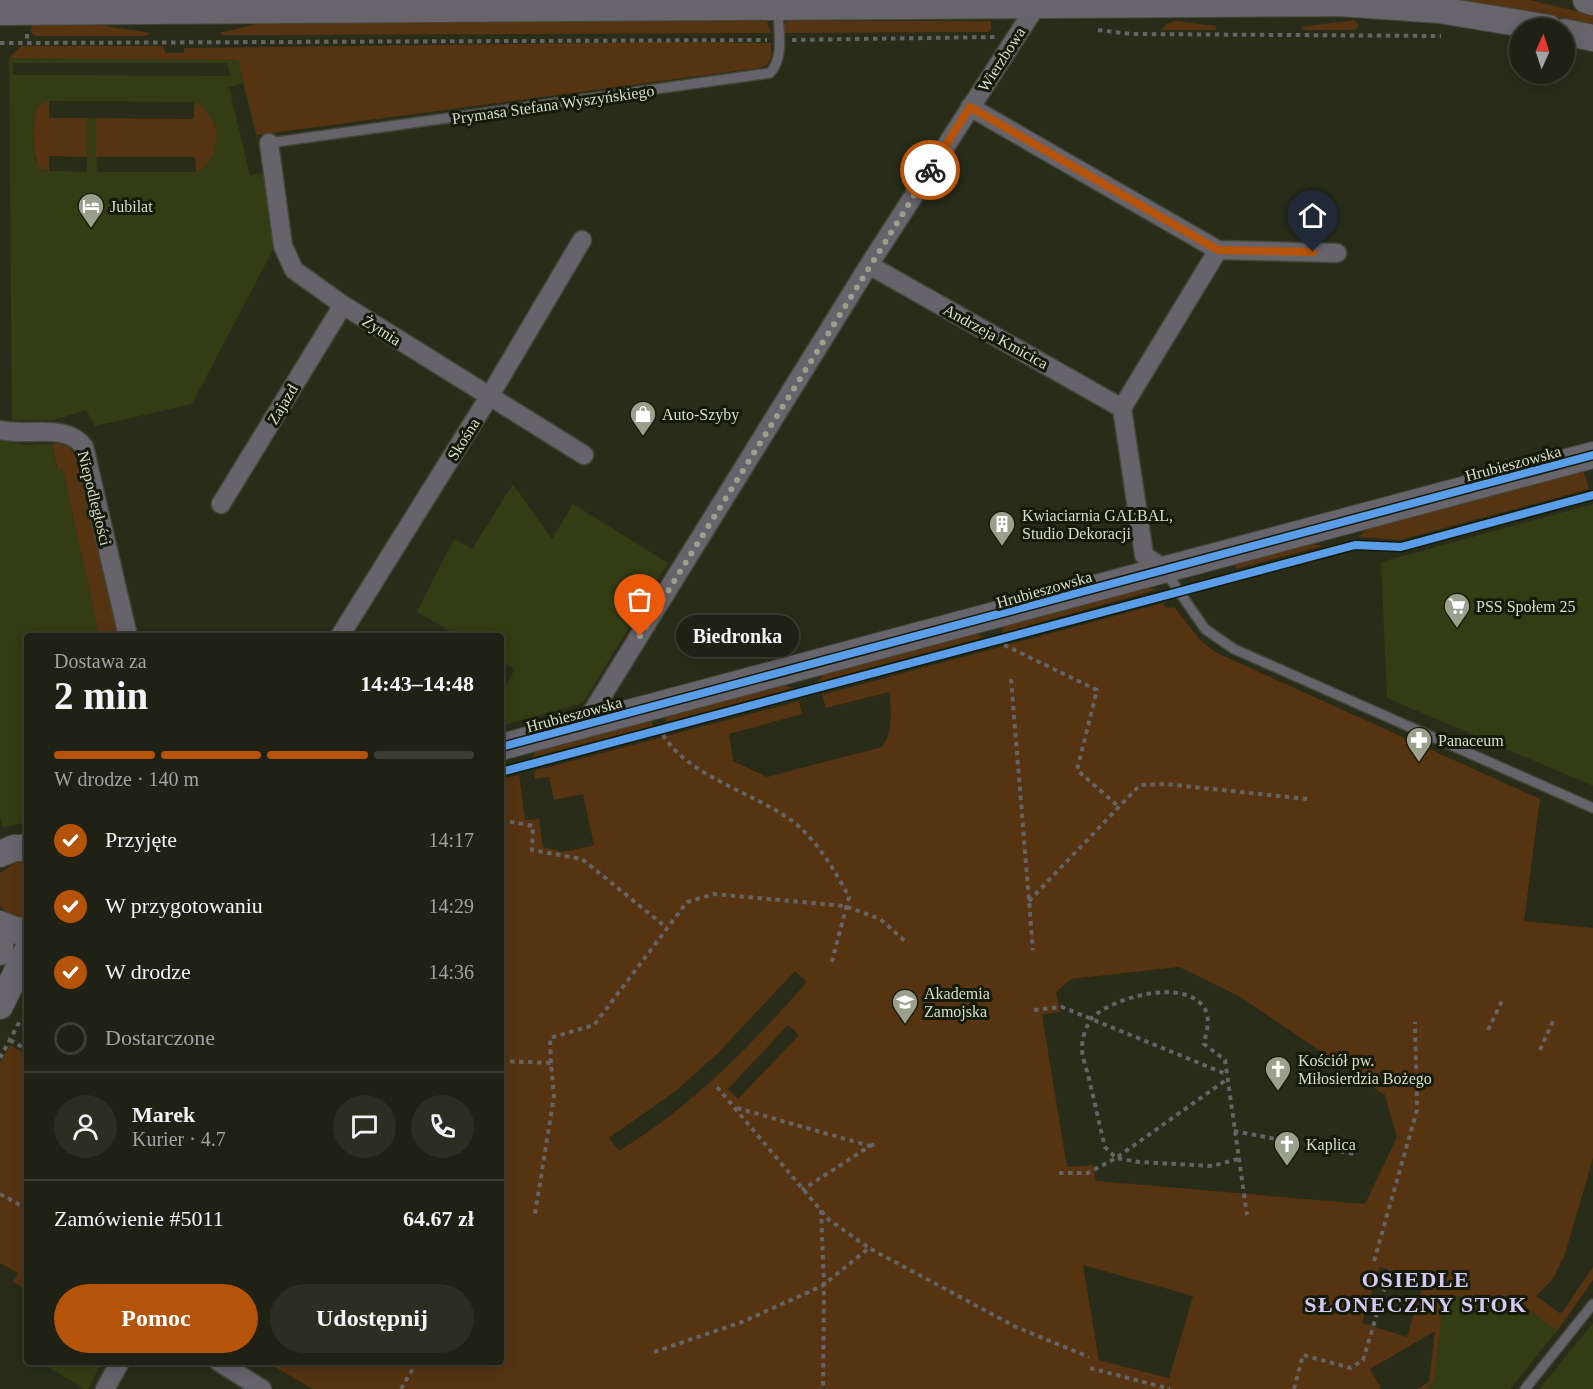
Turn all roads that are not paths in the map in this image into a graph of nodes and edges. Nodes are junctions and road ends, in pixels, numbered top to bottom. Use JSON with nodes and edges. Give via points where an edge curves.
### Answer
{"nodes":[{"id":1,"x":1586,"y":0,"type":"edge"},
{"id":2,"x":1593,"y":2,"type":"edge"},
{"id":3,"x":1039,"y":3,"type":"edge"},
{"id":4,"x":778,"y":8,"type":"junction"},
{"id":5,"x":0,"y":12,"type":"edge"},
{"id":6,"x":1509,"y":21,"type":"edge"},
{"id":7,"x":1575,"y":34,"type":"edge"},
{"id":8,"x":1593,"y":38,"type":"edge"},
{"id":9,"x":970,"y":107,"type":"junction"},
{"id":10,"x":269,"y":143,"type":"joint"},
{"id":11,"x":582,"y":240,"type":"dead end"},
{"id":12,"x":1218,"y":250,"type":"junction"},
{"id":13,"x":1337,"y":253,"type":"dead end"},
{"id":14,"x":869,"y":265,"type":"junction"},
{"id":15,"x":343,"y":305,"type":"junction"},
{"id":16,"x":489,"y":396,"type":"junction"},
{"id":17,"x":1122,"y":408,"type":"junction"},
{"id":18,"x":0,"y":430,"type":"edge"},
{"id":19,"x":584,"y":455,"type":"dead end"},
{"id":20,"x":1593,"y":455,"type":"edge"},
{"id":21,"x":221,"y":504,"type":"dead end"},
{"id":22,"x":1164,"y":569,"type":"junction"},
{"id":23,"x":127,"y":633,"type":"edge"},
{"id":24,"x":342,"y":633,"type":"edge"},
{"id":25,"x":585,"y":725,"type":"junction"},
{"id":26,"x":504,"y":746,"type":"edge"},
{"id":27,"x":1593,"y":808,"type":"edge"},
{"id":28,"x":24,"y":848,"type":"edge"},
{"id":29,"x":0,"y":854,"type":"edge"},
{"id":30,"x":0,"y":924,"type":"edge"},
{"id":31,"x":0,"y":930,"type":"edge"},
{"id":32,"x":24,"y":930,"type":"edge"},
{"id":33,"x":0,"y":952,"type":"edge"},
{"id":34,"x":24,"y":962,"type":"edge"},
{"id":35,"x":11,"y":1012,"type":"edge"},
{"id":36,"x":1593,"y":1304,"type":"edge"},
{"id":37,"x":118,"y":1365,"type":"edge"},
{"id":38,"x":224,"y":1365,"type":"edge"},
{"id":39,"x":105,"y":1389,"type":"edge"},
{"id":40,"x":262,"y":1389,"type":"edge"},
{"id":41,"x":1525,"y":1389,"type":"edge"}],
"edges":[{"from":1,"to":2,"type":"main road"},
{"from":3,"to":4,"type":"main road"},
{"from":3,"to":6,"type":"main road","via":[[1358,4]]},
{"from":3,"to":9,"type":"street","name":"Wierzbowa"},
{"from":4,"to":5,"type":"main road"},
{"from":4,"to":10,"type":"lane","name":"Prymasa Stefana Wyszyńskiego","via":[[777,66],[770,73]]},
{"from":7,"to":8,"type":"main road"},
{"from":9,"to":12,"type":"street"},
{"from":9,"to":14,"type":"street","name":"Wierzbowa"},
{"from":10,"to":15,"type":"street","name":"Żytnia","via":[[283,246],[289,263],[300,276]]},
{"from":11,"to":16,"type":"street","name":"Skośna"},
{"from":12,"to":13,"type":"street"},
{"from":12,"to":17,"type":"street"},
{"from":14,"to":17,"type":"street","name":"Andrzeja Kmicica"},
{"from":14,"to":25,"type":"street","name":"Wierzbowa"},
{"from":15,"to":16,"type":"street","name":"Żytnia"},
{"from":15,"to":21,"type":"street","name":"Zajazd"},
{"from":16,"to":19,"type":"street","name":"Żytnia"},
{"from":16,"to":24,"type":"street","name":"Skośna"},
{"from":17,"to":22,"type":"street","via":[[1144,555]]},
{"from":18,"to":23,"type":"street","name":"Niepodległości","via":[[17,434],[64,433],[84,447]]},
{"from":20,"to":22,"type":"main road","name":"Hrubieszowska"},
{"from":22,"to":25,"type":"main road","name":"Hrubieszowska"},
{"from":22,"to":27,"type":"lane","via":[[1205,629],[1234,650]]},
{"from":25,"to":26,"type":"main road","name":"Hrubieszowska"},
{"from":28,"to":29,"type":"main road"},
{"from":30,"to":32,"type":"main road"},
{"from":31,"to":33,"type":"main road"},
{"from":34,"to":35,"type":"main road"},
{"from":36,"to":41,"type":"lane"},
{"from":37,"to":39,"type":"street"},
{"from":38,"to":40,"type":"street"}]}
